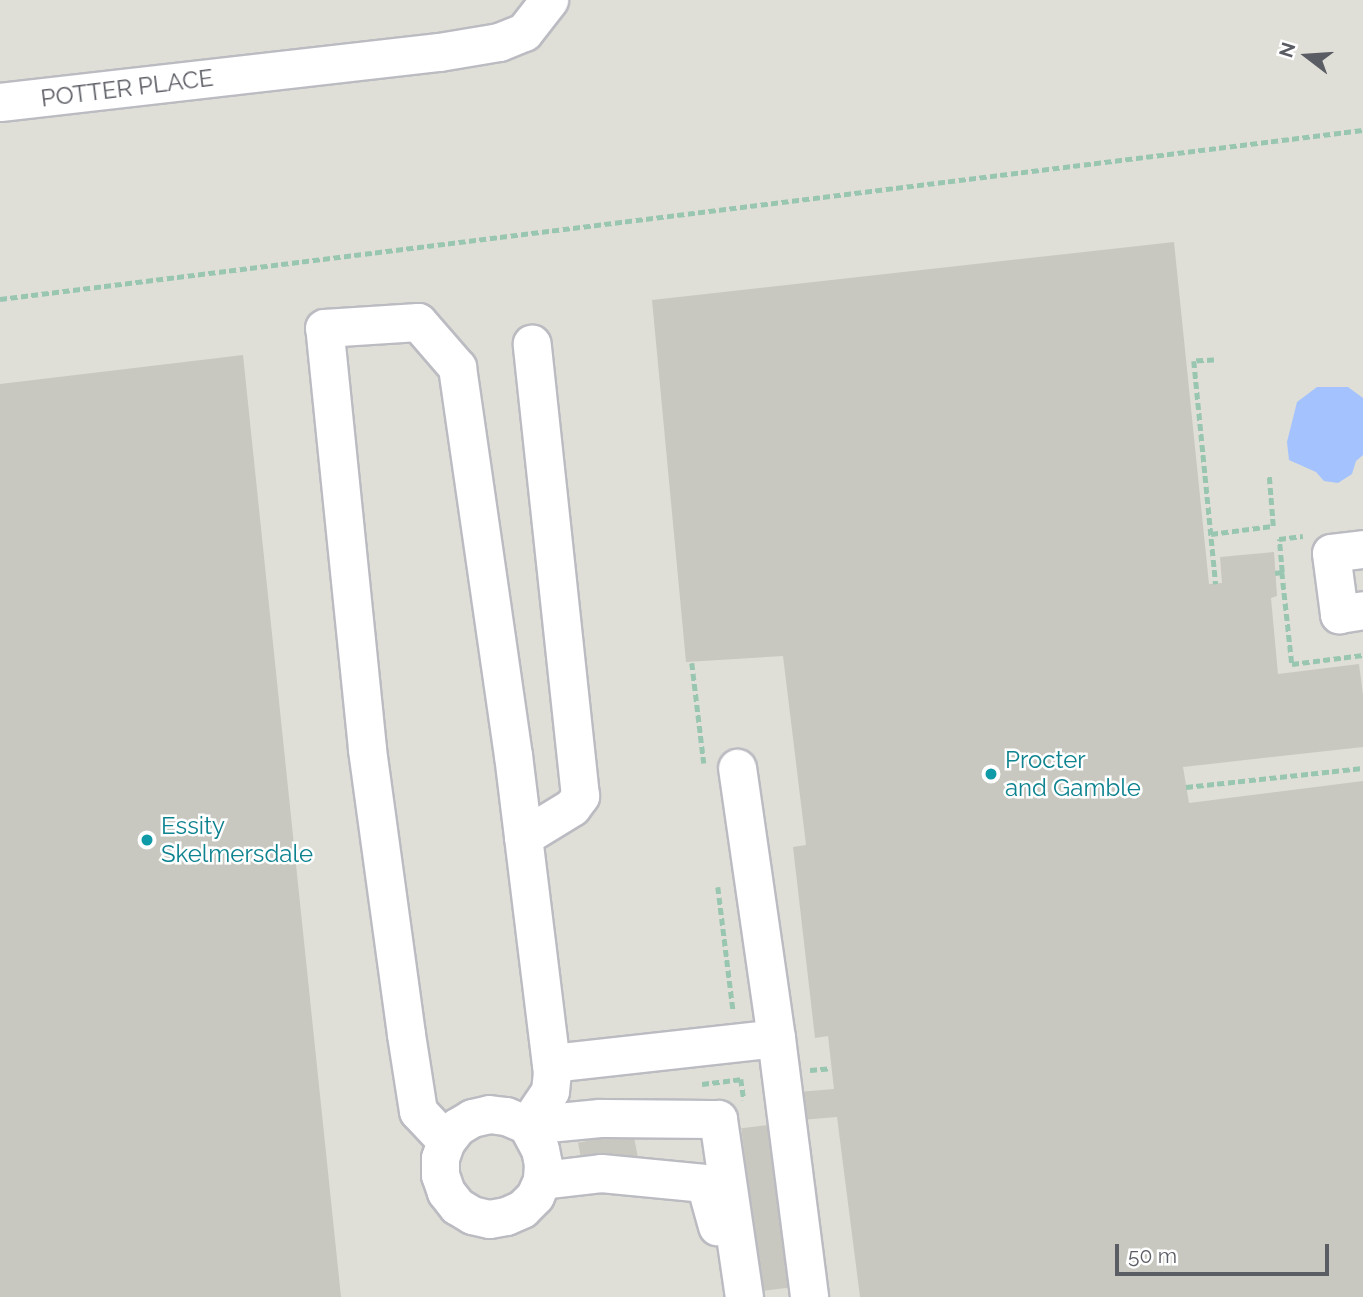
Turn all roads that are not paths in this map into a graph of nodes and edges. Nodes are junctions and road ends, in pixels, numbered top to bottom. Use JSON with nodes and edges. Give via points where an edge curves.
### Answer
{"nodes":[{"id":1,"x":549,"y":0,"type":"edge"},
{"id":2,"x":0,"y":102,"type":"edge"},
{"id":3,"x":532,"y":344,"type":"dead end"},
{"id":4,"x":1363,"y":549,"type":"edge"},
{"id":5,"x":1363,"y":610,"type":"edge"},
{"id":6,"x":737,"y":768,"type":"dead end"},
{"id":7,"x":523,"y":837,"type":"junction"},
{"id":8,"x":776,"y":1038,"type":"junction"},
{"id":9,"x":551,"y":1063,"type":"junction"},
{"id":10,"x":527,"y":1125,"type":"junction"},
{"id":11,"x":446,"y":1141,"type":"junction"},
{"id":12,"x":542,"y":1180,"type":"junction"},
{"id":13,"x":722,"y":1297,"type":"edge"},
{"id":14,"x":744,"y":1297,"type":"edge"},
{"id":15,"x":809,"y":1297,"type":"edge"}],
"edges":[{"from":1,"to":2,"type":"street","name":"POTTER PLACE","via":[[524,32],[499,42]]},
{"from":3,"to":7,"type":"street","via":[[580,796],[572,807]]},
{"from":4,"to":5,"type":"street","via":[[1331,553],[1339,614]]},
{"from":6,"to":8,"type":"street"},
{"from":7,"to":9,"type":"street"},
{"from":7,"to":11,"type":"street","via":[[457,367],[418,322],[324,328],[367,748],[408,1046],[418,1111]]},
{"from":8,"to":9,"type":"street"},
{"from":8,"to":15,"type":"street"},
{"from":9,"to":10,"type":"street","via":[[550,1091]]},
{"from":10,"to":11,"type":"street","via":[[489,1114],[457,1127]]},
{"from":10,"to":12,"type":"street","via":[[540,1149]]},
{"from":10,"to":14,"type":"street","via":[[600,1118],[718,1119]]},
{"from":11,"to":12,"type":"street","via":[[440,1175],[457,1206],[472,1215],[489,1219],[522,1209]]},
{"from":12,"to":13,"type":"street","via":[[601,1173],[705,1183],[718,1231]]}]}
